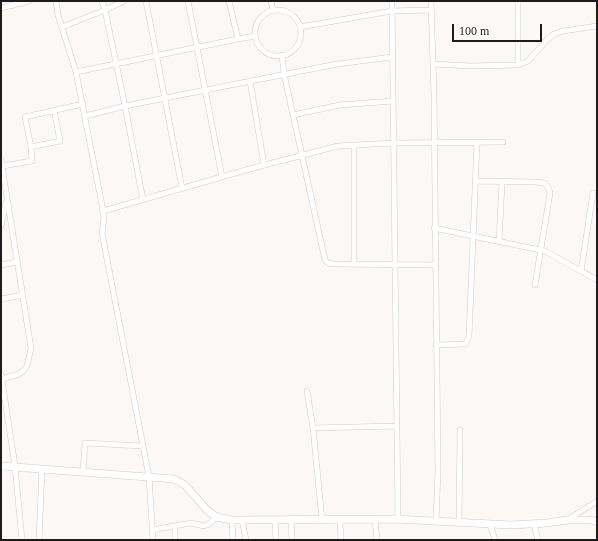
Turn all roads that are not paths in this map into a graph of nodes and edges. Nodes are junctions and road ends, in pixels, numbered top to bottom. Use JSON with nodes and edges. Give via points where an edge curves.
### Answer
{"nodes":[{"id":1,"x":29,"y":1,"type":"edge"},
{"id":2,"x":56,"y":1,"type":"edge"},
{"id":3,"x":102,"y":1,"type":"edge"},
{"id":4,"x":124,"y":1,"type":"edge"},
{"id":5,"x":146,"y":1,"type":"edge"},
{"id":6,"x":188,"y":1,"type":"edge"},
{"id":7,"x":229,"y":1,"type":"edge"},
{"id":8,"x":271,"y":1,"type":"edge"},
{"id":9,"x":392,"y":1,"type":"edge"},
{"id":10,"x":431,"y":1,"type":"edge"},
{"id":11,"x":518,"y":1,"type":"edge"},
{"id":12,"x":9,"y":3,"type":"edge"},
{"id":13,"x":1,"y":8,"type":"edge"},
{"id":14,"x":105,"y":10,"type":"junction"},
{"id":15,"x":273,"y":10,"type":"junction"},
{"id":16,"x":431,"y":10,"type":"junction"},
{"id":17,"x":392,"y":11,"type":"junction"},
{"id":18,"x":300,"y":26,"type":"junction"},
{"id":19,"x":597,"y":26,"type":"edge"},
{"id":20,"x":62,"y":27,"type":"junction"},
{"id":21,"x":255,"y":36,"type":"junction"},
{"id":22,"x":238,"y":39,"type":"junction"},
{"id":23,"x":198,"y":47,"type":"junction"},
{"id":24,"x":157,"y":55,"type":"junction"},
{"id":25,"x":282,"y":55,"type":"junction"},
{"id":26,"x":392,"y":57,"type":"junction"},
{"id":27,"x":116,"y":63,"type":"junction"},
{"id":28,"x":433,"y":64,"type":"junction"},
{"id":29,"x":518,"y":65,"type":"junction"},
{"id":30,"x":76,"y":72,"type":"junction"},
{"id":31,"x":284,"y":74,"type":"junction"},
{"id":32,"x":250,"y":81,"type":"junction"},
{"id":33,"x":206,"y":90,"type":"junction"},
{"id":34,"x":165,"y":98,"type":"junction"},
{"id":35,"x":392,"y":101,"type":"junction"},
{"id":36,"x":83,"y":104,"type":"junction"},
{"id":37,"x":125,"y":106,"type":"junction"},
{"id":38,"x":54,"y":110,"type":"junction"},
{"id":39,"x":293,"y":115,"type":"junction"},
{"id":40,"x":85,"y":116,"type":"junction"},
{"id":41,"x":477,"y":142,"type":"junction"},
{"id":42,"x":503,"y":142,"type":"dead end"},
{"id":43,"x":393,"y":143,"type":"junction"},
{"id":44,"x":434,"y":143,"type":"junction"},
{"id":45,"x":354,"y":145,"type":"junction"},
{"id":46,"x":31,"y":147,"type":"junction"},
{"id":47,"x":302,"y":155,"type":"junction"},
{"id":48,"x":2,"y":163,"type":"edge"},
{"id":49,"x":264,"y":165,"type":"junction"},
{"id":50,"x":222,"y":177,"type":"junction"},
{"id":51,"x":476,"y":181,"type":"junction"},
{"id":52,"x":502,"y":182,"type":"junction"},
{"id":53,"x":182,"y":188,"type":"junction"},
{"id":54,"x":3,"y":190,"type":"edge"},
{"id":55,"x":593,"y":193,"type":"dead end"},
{"id":56,"x":6,"y":198,"type":"junction"},
{"id":57,"x":143,"y":200,"type":"junction"},
{"id":58,"x":103,"y":211,"type":"junction"},
{"id":59,"x":1,"y":226,"type":"edge"},
{"id":60,"x":434,"y":228,"type":"junction"},
{"id":61,"x":474,"y":238,"type":"junction"},
{"id":62,"x":498,"y":242,"type":"junction"},
{"id":63,"x":541,"y":250,"type":"junction"},
{"id":64,"x":17,"y":262,"type":"junction"},
{"id":65,"x":354,"y":264,"type":"junction"},
{"id":66,"x":394,"y":264,"type":"junction"},
{"id":67,"x":1,"y":265,"type":"edge"},
{"id":68,"x":435,"y":265,"type":"junction"},
{"id":69,"x":582,"y":271,"type":"junction"},
{"id":70,"x":597,"y":280,"type":"edge"},
{"id":71,"x":535,"y":285,"type":"dead end"},
{"id":72,"x":23,"y":295,"type":"junction"},
{"id":73,"x":1,"y":299,"type":"edge"},
{"id":74,"x":436,"y":345,"type":"junction"},
{"id":75,"x":1,"y":377,"type":"edge"},
{"id":76,"x":307,"y":391,"type":"dead end"},
{"id":77,"x":396,"y":426,"type":"junction"},
{"id":78,"x":313,"y":428,"type":"junction"},
{"id":79,"x":460,"y":430,"type":"dead end"},
{"id":80,"x":143,"y":446,"type":"junction"},
{"id":81,"x":1,"y":466,"type":"edge"},
{"id":82,"x":16,"y":466,"type":"junction"},
{"id":83,"x":42,"y":469,"type":"junction"},
{"id":84,"x":83,"y":473,"type":"junction"},
{"id":85,"x":149,"y":477,"type":"junction"},
{"id":86,"x":597,"y":501,"type":"edge"},
{"id":87,"x":216,"y":518,"type":"junction"},
{"id":88,"x":375,"y":519,"type":"junction"},
{"id":89,"x":398,"y":519,"type":"junction"},
{"id":90,"x":232,"y":520,"type":"junction"},
{"id":91,"x":242,"y":520,"type":"junction"},
{"id":92,"x":275,"y":520,"type":"junction"},
{"id":93,"x":291,"y":520,"type":"junction"},
{"id":94,"x":322,"y":520,"type":"junction"},
{"id":95,"x":340,"y":520,"type":"junction"},
{"id":96,"x":567,"y":520,"type":"junction"},
{"id":97,"x":436,"y":522,"type":"junction"},
{"id":98,"x":597,"y":522,"type":"edge"},
{"id":99,"x":459,"y":523,"type":"junction"},
{"id":100,"x":490,"y":524,"type":"junction"},
{"id":101,"x":534,"y":524,"type":"junction"},
{"id":102,"x":176,"y":526,"type":"junction"},
{"id":103,"x":152,"y":530,"type":"junction"},
{"id":104,"x":22,"y":540,"type":"edge"},
{"id":105,"x":39,"y":540,"type":"edge"},
{"id":106,"x":153,"y":540,"type":"edge"},
{"id":107,"x":175,"y":540,"type":"edge"},
{"id":108,"x":233,"y":540,"type":"edge"},
{"id":109,"x":246,"y":540,"type":"edge"},
{"id":110,"x":276,"y":540,"type":"edge"},
{"id":111,"x":292,"y":540,"type":"edge"},
{"id":112,"x":341,"y":540,"type":"edge"},
{"id":113,"x":377,"y":540,"type":"edge"},
{"id":114,"x":495,"y":540,"type":"edge"},
{"id":115,"x":538,"y":540,"type":"edge"}],
"edges":[{"from":1,"to":12,"type":"street"},
{"from":2,"to":20,"type":"street"},
{"from":3,"to":14,"type":"street"},
{"from":4,"to":14,"type":"street"},
{"from":5,"to":24,"type":"street"},
{"from":6,"to":23,"type":"street"},
{"from":7,"to":22,"type":"street"},
{"from":8,"to":15,"type":"street"},
{"from":9,"to":17,"type":"street"},
{"from":10,"to":16,"type":"street"},
{"from":11,"to":29,"type":"street"},
{"from":12,"to":13,"type":"street"},
{"from":14,"to":20,"type":"street"},
{"from":14,"to":27,"type":"street"},
{"from":15,"to":18,"type":"street","via":[[284,10],[291,14]]},
{"from":15,"to":21,"type":"street","via":[[257,22]]},
{"from":16,"to":17,"type":"street"},
{"from":16,"to":28,"type":"street"},
{"from":17,"to":18,"type":"street"},
{"from":17,"to":26,"type":"street"},
{"from":18,"to":25,"type":"street","via":[[299,42]]},
{"from":19,"to":29,"type":"street","via":[[554,34],[528,61]]},
{"from":20,"to":30,"type":"street"},
{"from":21,"to":22,"type":"street"},
{"from":21,"to":25,"type":"street","via":[[261,49],[274,55]]},
{"from":22,"to":23,"type":"street"},
{"from":23,"to":24,"type":"street"},
{"from":23,"to":33,"type":"street"},
{"from":24,"to":27,"type":"street"},
{"from":24,"to":34,"type":"street"},
{"from":25,"to":31,"type":"street"},
{"from":26,"to":31,"type":"street"},
{"from":26,"to":35,"type":"street"},
{"from":27,"to":30,"type":"street"},
{"from":27,"to":37,"type":"street"},
{"from":28,"to":29,"type":"street"},
{"from":28,"to":44,"type":"street"},
{"from":30,"to":36,"type":"street"},
{"from":31,"to":32,"type":"street"},
{"from":31,"to":39,"type":"street"},
{"from":32,"to":33,"type":"street"},
{"from":32,"to":49,"type":"street"},
{"from":33,"to":34,"type":"street"},
{"from":33,"to":50,"type":"street"},
{"from":34,"to":37,"type":"street"},
{"from":34,"to":53,"type":"street"},
{"from":35,"to":39,"type":"street","via":[[340,105]]},
{"from":35,"to":43,"type":"street"},
{"from":36,"to":38,"type":"street"},
{"from":36,"to":40,"type":"street"},
{"from":37,"to":40,"type":"street"},
{"from":37,"to":57,"type":"street"},
{"from":38,"to":46,"type":"street","via":[[25,117]]},
{"from":38,"to":46,"type":"street","via":[[60,141]]},
{"from":39,"to":47,"type":"street"},
{"from":40,"to":58,"type":"street"},
{"from":41,"to":42,"type":"street"},
{"from":41,"to":44,"type":"street"},
{"from":41,"to":51,"type":"street"},
{"from":43,"to":44,"type":"street"},
{"from":43,"to":45,"type":"street"},
{"from":43,"to":66,"type":"street"},
{"from":44,"to":60,"type":"street"},
{"from":45,"to":47,"type":"street","via":[[338,146]]},
{"from":45,"to":65,"type":"street"},
{"from":46,"to":48,"type":"street","via":[[32,161]]},
{"from":47,"to":49,"type":"street"},
{"from":47,"to":65,"type":"street","via":[[324,260],[333,264]]},
{"from":48,"to":54,"type":"street"},
{"from":49,"to":50,"type":"street"},
{"from":50,"to":53,"type":"street"},
{"from":51,"to":52,"type":"street"},
{"from":51,"to":61,"type":"street"},
{"from":52,"to":62,"type":"street"},
{"from":52,"to":63,"type":"street","via":[[536,182],[544,183],[548,187],[550,193]]},
{"from":53,"to":57,"type":"street"},
{"from":54,"to":56,"type":"street"},
{"from":55,"to":69,"type":"street"},
{"from":56,"to":59,"type":"street"},
{"from":56,"to":64,"type":"street"},
{"from":57,"to":58,"type":"street"},
{"from":58,"to":80,"type":"street","via":[[102,232]]},
{"from":60,"to":61,"type":"street"},
{"from":60,"to":68,"type":"street"},
{"from":61,"to":62,"type":"street"},
{"from":61,"to":74,"type":"street","via":[[467,342],[460,345]]},
{"from":62,"to":63,"type":"street"},
{"from":63,"to":69,"type":"street"},
{"from":63,"to":71,"type":"street"},
{"from":64,"to":67,"type":"street"},
{"from":64,"to":72,"type":"street"},
{"from":65,"to":66,"type":"street"},
{"from":66,"to":68,"type":"street"},
{"from":66,"to":77,"type":"street"},
{"from":68,"to":74,"type":"street"},
{"from":69,"to":70,"type":"street"},
{"from":72,"to":73,"type":"street"},
{"from":72,"to":75,"type":"street","via":[[30,355],[23,371]]},
{"from":74,"to":97,"type":"street"},
{"from":75,"to":82,"type":"street"},
{"from":76,"to":78,"type":"street"},
{"from":77,"to":78,"type":"street"},
{"from":77,"to":89,"type":"street"},
{"from":78,"to":94,"type":"street"},
{"from":79,"to":99,"type":"street"},
{"from":80,"to":84,"type":"street","via":[[85,443]]},
{"from":80,"to":85,"type":"street"},
{"from":81,"to":82,"type":"street"},
{"from":82,"to":83,"type":"street"},
{"from":82,"to":104,"type":"street"},
{"from":83,"to":84,"type":"street"},
{"from":83,"to":105,"type":"street"},
{"from":84,"to":85,"type":"street"},
{"from":85,"to":87,"type":"street","via":[[174,479],[185,485]]},
{"from":85,"to":103,"type":"street"},
{"from":86,"to":96,"type":"street"},
{"from":87,"to":90,"type":"street"},
{"from":87,"to":102,"type":"street","via":[[204,526],[191,523]]},
{"from":88,"to":89,"type":"street"},
{"from":88,"to":95,"type":"street"},
{"from":88,"to":113,"type":"street"},
{"from":89,"to":97,"type":"street"},
{"from":90,"to":91,"type":"street"},
{"from":90,"to":108,"type":"street"},
{"from":91,"to":92,"type":"street"},
{"from":91,"to":109,"type":"street"},
{"from":92,"to":93,"type":"street"},
{"from":92,"to":110,"type":"street"},
{"from":93,"to":94,"type":"street"},
{"from":93,"to":111,"type":"street"},
{"from":94,"to":95,"type":"street"},
{"from":95,"to":112,"type":"street"},
{"from":96,"to":98,"type":"street"},
{"from":96,"to":101,"type":"street"},
{"from":97,"to":99,"type":"street"},
{"from":99,"to":100,"type":"street"},
{"from":100,"to":101,"type":"street"},
{"from":100,"to":114,"type":"street"},
{"from":101,"to":115,"type":"street"},
{"from":102,"to":103,"type":"street"},
{"from":102,"to":107,"type":"street"},
{"from":103,"to":106,"type":"street"}]}
